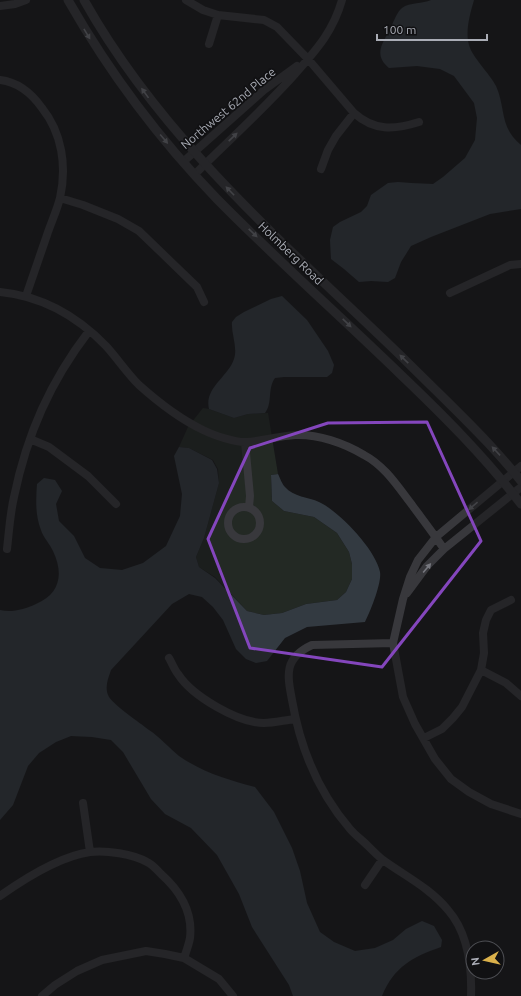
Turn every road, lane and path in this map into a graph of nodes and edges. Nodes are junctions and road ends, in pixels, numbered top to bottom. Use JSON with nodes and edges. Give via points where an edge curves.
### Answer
{"nodes":[{"id":1,"x":26,"y":0,"type":"edge"},
{"id":2,"x":68,"y":0,"type":"edge"},
{"id":3,"x":84,"y":0,"type":"edge"},
{"id":4,"x":186,"y":0,"type":"edge"},
{"id":5,"x":342,"y":0,"type":"edge"},
{"id":6,"x":0,"y":6,"type":"edge"},
{"id":7,"x":218,"y":15,"type":"junction"},
{"id":8,"x":209,"y":44,"type":"dead end"},
{"id":9,"x":308,"y":59,"type":"junction"},
{"id":10,"x":0,"y":80,"type":"edge"},
{"id":11,"x":354,"y":113,"type":"junction"},
{"id":12,"x":419,"y":122,"type":"dead end"},
{"id":13,"x":193,"y":152,"type":"junction"},
{"id":14,"x":183,"y":162,"type":"junction"},
{"id":15,"x":204,"y":164,"type":"junction"},
{"id":16,"x":321,"y":169,"type":"dead end"},
{"id":17,"x":195,"y":174,"type":"junction"},
{"id":18,"x":60,"y":198,"type":"junction"},
{"id":19,"x":521,"y":264,"type":"edge"},
{"id":20,"x":0,"y":292,"type":"edge"},
{"id":21,"x":450,"y":293,"type":"dead end"},
{"id":22,"x":26,"y":296,"type":"junction"},
{"id":23,"x":204,"y":302,"type":"dead end"},
{"id":24,"x":89,"y":331,"type":"junction"},
{"id":25,"x":30,"y":439,"type":"junction"},
{"id":26,"x":245,"y":442,"type":"junction"},
{"id":27,"x":518,"y":469,"type":"edge"},
{"id":28,"x":503,"y":481,"type":"junction"},
{"id":29,"x":521,"y":481,"type":"edge"},
{"id":30,"x":521,"y":487,"type":"edge"},
{"id":31,"x":513,"y":494,"type":"junction"},
{"id":32,"x":116,"y":504,"type":"dead end"},
{"id":33,"x":521,"y":504,"type":"edge"},
{"id":34,"x":249,"y":507,"type":"junction"},
{"id":35,"x":436,"y":537,"type":"junction"},
{"id":36,"x":7,"y":549,"type":"dead end"},
{"id":37,"x":444,"y":549,"type":"junction"},
{"id":38,"x":403,"y":599,"type":"junction"},
{"id":39,"x":511,"y":600,"type":"dead end"},
{"id":40,"x":393,"y":643,"type":"junction"},
{"id":41,"x":169,"y":658,"type":"dead end"},
{"id":42,"x":482,"y":670,"type":"junction"},
{"id":43,"x":521,"y":696,"type":"edge"},
{"id":44,"x":295,"y":719,"type":"junction"},
{"id":45,"x":424,"y":738,"type":"junction"},
{"id":46,"x":83,"y":803,"type":"dead end"},
{"id":47,"x":521,"y":814,"type":"edge"},
{"id":48,"x":90,"y":852,"type":"junction"},
{"id":49,"x":382,"y":860,"type":"junction"},
{"id":50,"x":365,"y":885,"type":"dead end"},
{"id":51,"x":0,"y":896,"type":"edge"},
{"id":52,"x":184,"y":958,"type":"junction"},
{"id":53,"x":42,"y":996,"type":"edge"},
{"id":54,"x":233,"y":996,"type":"edge"},
{"id":55,"x":471,"y":996,"type":"edge"}],
"edges":[{"from":1,"to":6,"type":"street"},
{"from":2,"to":14,"type":"street","name":"Holmberg Road","one_way":true,"via":[[116,77]]},
{"from":13,"to":3,"type":"street","name":"Holmberg Road","one_way":true,"via":[[158,110],[100,30]]},
{"from":4,"to":7,"type":"street"},
{"from":5,"to":9,"type":"street","name":"Northwest 62nd Place","via":[[332,27]]},
{"from":7,"to":8,"type":"street"},
{"from":7,"to":9,"type":"street","via":[[264,20],[277,27]]},
{"from":9,"to":11,"type":"street"},
{"from":9,"to":13,"type":"street","name":"Northwest 62nd Place","via":[[264,90]]},
{"from":15,"to":9,"type":"street","name":"Northwest 62nd Place","one_way":true,"via":[[273,98]]},
{"from":10,"to":18,"type":"street","via":[[21,87],[36,100],[48,116],[57,134],[62,154]]},
{"from":11,"to":12,"type":"street","via":[[363,121],[385,128],[404,127]]},
{"from":11,"to":16,"type":"street","via":[[336,136]]},
{"from":13,"to":14,"type":"street","name":"Northwest 62nd Place"},
{"from":13,"to":15,"type":"street","name":"Holmberg Road"},
{"from":14,"to":17,"type":"street","name":"Holmberg Road"},
{"from":15,"to":17,"type":"street","name":"Northwest 62nd Place"},
{"from":27,"to":15,"type":"street","name":"Holmberg Road","one_way":true,"via":[[250,212]]},
{"from":17,"to":28,"type":"street","name":"Holmberg Road","one_way":true,"via":[[425,398]]},
{"from":18,"to":22,"type":"street"},
{"from":18,"to":23,"type":"street","via":[[118,219],[140,231],[197,287]]},
{"from":19,"to":21,"type":"street","via":[[510,265]]},
{"from":20,"to":22,"type":"street"},
{"from":22,"to":24,"type":"street","via":[[70,315]]},
{"from":24,"to":25,"type":"street","via":[[56,381],[38,416]]},
{"from":24,"to":26,"type":"street","via":[[105,345],[138,384],[159,402],[204,431]]},
{"from":25,"to":32,"type":"street","via":[[55,451],[88,476]]},
{"from":25,"to":36,"type":"street","via":[[22,461],[14,499]]},
{"from":26,"to":34,"type":"street"},
{"from":26,"to":35,"type":"street","via":[[296,435],[320,437],[365,455],[383,469]]},
{"from":27,"to":28,"type":"street"},
{"from":27,"to":29,"type":"street","name":"Holmberg Road"},
{"from":28,"to":31,"type":"street","name":"Holmberg Road"},
{"from":28,"to":35,"type":"street","one_way":true},
{"from":30,"to":31,"type":"street"},
{"from":31,"to":33,"type":"street","name":"Holmberg Road"},
{"from":31,"to":37,"type":"street"},
{"from":34,"to":34,"type":"street","via":[[235,509],[228,518],[230,532],[239,539],[252,538],[260,528],[257,513]]},
{"from":35,"to":37,"type":"street"},
{"from":35,"to":38,"type":"street","via":[[418,560]]},
{"from":38,"to":37,"type":"street","one_way":true,"via":[[427,566]]},
{"from":38,"to":40,"type":"street"},
{"from":39,"to":42,"type":"street","via":[[491,610],[486,620]]},
{"from":40,"to":44,"type":"street","via":[[312,645],[302,650],[294,657],[289,668],[288,678]]},
{"from":40,"to":45,"type":"street","via":[[403,697]]},
{"from":41,"to":44,"type":"street","via":[[186,684],[216,707],[230,714],[263,723]]},
{"from":42,"to":43,"type":"street","via":[[506,683]]},
{"from":42,"to":45,"type":"street","via":[[462,707],[453,718],[442,729]]},
{"from":44,"to":49,"type":"street","via":[[316,778],[332,806],[350,830]]},
{"from":45,"to":47,"type":"street","via":[[435,759],[451,779],[492,804]]},
{"from":46,"to":48,"type":"street"},
{"from":48,"to":51,"type":"street","via":[[45,868]]},
{"from":48,"to":52,"type":"street","via":[[129,855],[147,862],[173,885],[184,902],[190,920],[190,938]]},
{"from":49,"to":50,"type":"street"},
{"from":49,"to":55,"type":"street","via":[[416,881],[448,910],[459,927],[468,953],[472,978]]},
{"from":52,"to":53,"type":"street","via":[[146,952],[102,960],[55,984]]},
{"from":52,"to":54,"type":"street","via":[[219,979]]}]}
